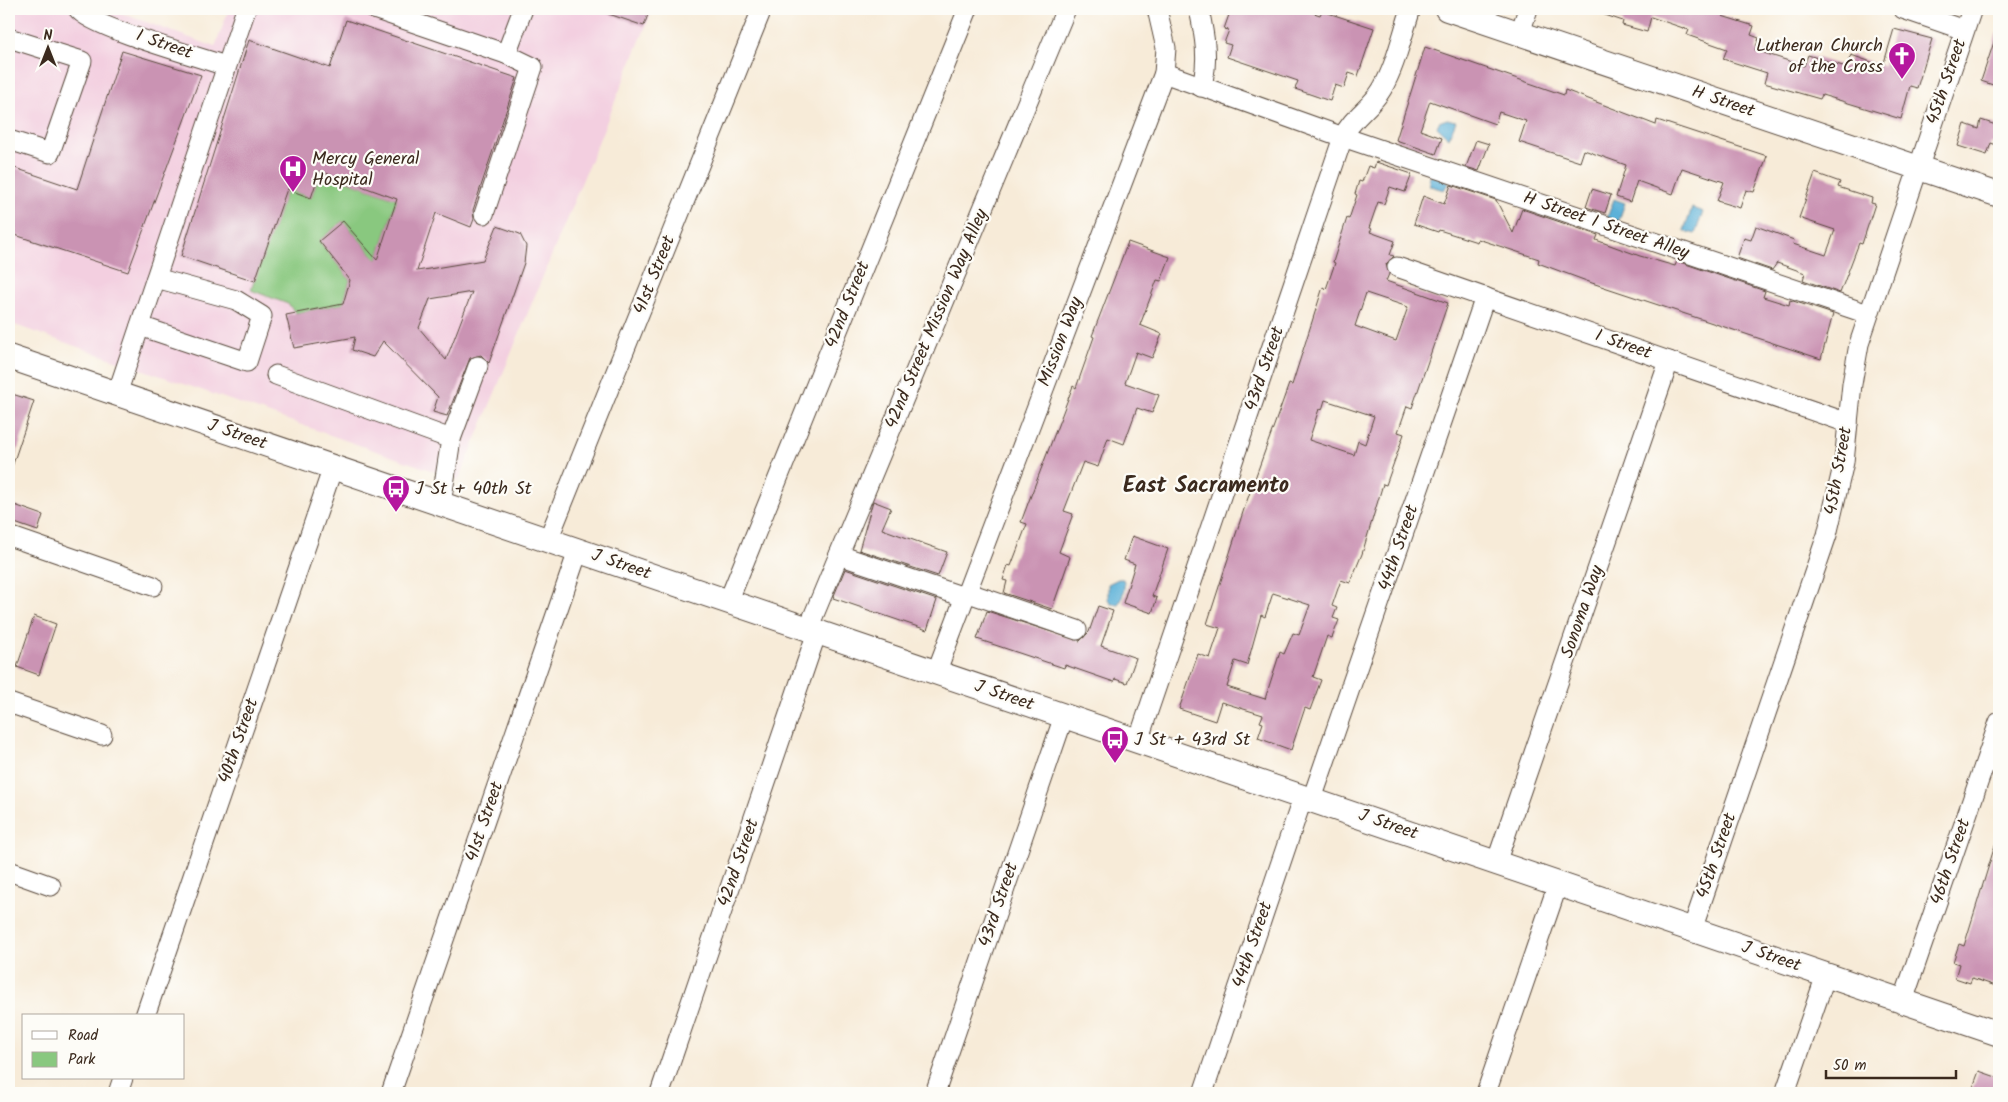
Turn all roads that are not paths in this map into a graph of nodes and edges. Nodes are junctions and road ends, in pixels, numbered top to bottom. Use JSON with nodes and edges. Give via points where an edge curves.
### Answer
{"nodes":[{"id":1,"x":78,"y":9,"type":"edge"},
{"id":2,"x":246,"y":9,"type":"edge"},
{"id":3,"x":374,"y":9,"type":"edge"},
{"id":4,"x":522,"y":9,"type":"edge"},
{"id":5,"x":762,"y":9,"type":"edge"},
{"id":6,"x":968,"y":9,"type":"edge"},
{"id":7,"x":1066,"y":9,"type":"edge"},
{"id":8,"x":1157,"y":9,"type":"edge"},
{"id":9,"x":1199,"y":9,"type":"edge"},
{"id":10,"x":1411,"y":9,"type":"edge"},
{"id":11,"x":1447,"y":9,"type":"edge"},
{"id":12,"x":1528,"y":9,"type":"edge"},
{"id":13,"x":1903,"y":9,"type":"edge"},
{"id":14,"x":1972,"y":9,"type":"edge"},
{"id":15,"x":1964,"y":30,"type":"junction"},
{"id":16,"x":1520,"y":33,"type":"junction"},
{"id":17,"x":9,"y":38,"type":"edge"},
{"id":18,"x":506,"y":54,"type":"junction"},
{"id":19,"x":226,"y":66,"type":"junction"},
{"id":20,"x":1164,"y":73,"type":"junction"},
{"id":21,"x":1201,"y":87,"type":"junction"},
{"id":22,"x":1343,"y":137,"type":"junction"},
{"id":23,"x":9,"y":140,"type":"edge"},
{"id":24,"x":1918,"y":168,"type":"junction"},
{"id":25,"x":1999,"y":195,"type":"edge"},
{"id":26,"x":484,"y":214,"type":"dead end"},
{"id":27,"x":1397,"y":267,"type":"dead end"},
{"id":28,"x":156,"y":278,"type":"junction"},
{"id":29,"x":1485,"y":297,"type":"junction"},
{"id":30,"x":1868,"y":314,"type":"junction"},
{"id":31,"x":140,"y":326,"type":"junction"},
{"id":32,"x":9,"y":357,"type":"edge"},
{"id":33,"x":1670,"y":361,"type":"junction"},
{"id":34,"x":478,"y":366,"type":"dead end"},
{"id":35,"x":276,"y":375,"type":"dead end"},
{"id":36,"x":117,"y":394,"type":"junction"},
{"id":37,"x":1848,"y":423,"type":"junction"},
{"id":38,"x":451,"y":440,"type":"junction"},
{"id":39,"x":333,"y":467,"type":"junction"},
{"id":40,"x":440,"y":504,"type":"junction"},
{"id":41,"x":548,"y":540,"type":"junction"},
{"id":42,"x":10,"y":541,"type":"edge"},
{"id":43,"x":578,"y":550,"type":"junction"},
{"id":44,"x":839,"y":555,"type":"junction"},
{"id":45,"x":153,"y":586,"type":"dead end"},
{"id":46,"x":965,"y":594,"type":"junction"},
{"id":47,"x":728,"y":602,"type":"junction"},
{"id":48,"x":1077,"y":630,"type":"dead end"},
{"id":49,"x":813,"y":631,"type":"junction"},
{"id":50,"x":936,"y":673,"type":"junction"},
{"id":51,"x":9,"y":703,"type":"edge"},
{"id":52,"x":1064,"y":716,"type":"junction"},
{"id":53,"x":1999,"y":722,"type":"edge"},
{"id":54,"x":102,"y":735,"type":"dead end"},
{"id":55,"x":1138,"y":740,"type":"junction"},
{"id":56,"x":1308,"y":798,"type":"junction"},
{"id":57,"x":1496,"y":863,"type":"junction"},
{"id":58,"x":9,"y":871,"type":"edge"},
{"id":59,"x":1558,"y":884,"type":"junction"},
{"id":60,"x":51,"y":886,"type":"dead end"},
{"id":61,"x":1692,"y":930,"type":"junction"},
{"id":62,"x":1826,"y":975,"type":"junction"},
{"id":63,"x":1903,"y":1002,"type":"junction"},
{"id":64,"x":146,"y":1014,"type":"edge"},
{"id":65,"x":1999,"y":1034,"type":"edge"},
{"id":66,"x":122,"y":1080,"type":"edge"},
{"id":67,"x":118,"y":1093,"type":"edge"},
{"id":68,"x":391,"y":1093,"type":"edge"},
{"id":69,"x":660,"y":1093,"type":"edge"},
{"id":70,"x":935,"y":1093,"type":"edge"},
{"id":71,"x":1203,"y":1093,"type":"edge"},
{"id":72,"x":1486,"y":1093,"type":"edge"},
{"id":73,"x":1785,"y":1093,"type":"edge"}],
"edges":[{"from":1,"to":19,"type":"street","name":"I Street","via":[[101,24]]},
{"from":2,"to":19,"type":"street"},
{"from":3,"to":18,"type":"street"},
{"from":4,"to":18,"type":"street"},
{"from":5,"to":41,"type":"street","name":"41st Street"},
{"from":6,"to":47,"type":"street","name":"42nd Street"},
{"from":7,"to":44,"type":"street","name":"42nd Street Mission Way Alley"},
{"from":8,"to":20,"type":"street","name":"Mission Way","via":[[1166,43]]},
{"from":9,"to":21,"type":"street","via":[[1205,42]]},
{"from":10,"to":22,"type":"street","name":"43rd Street","via":[[1383,88],[1353,120]]},
{"from":11,"to":16,"type":"main road","name":"H Street"},
{"from":12,"to":16,"type":"street"},
{"from":13,"to":15,"type":"street"},
{"from":14,"to":15,"type":"street","name":"45th Street"},
{"from":15,"to":24,"type":"street","name":"45th Street"},
{"from":16,"to":24,"type":"main road","name":"H Street"},
{"from":17,"to":23,"type":"street","via":[[82,61],[50,153]]},
{"from":18,"to":26,"type":"street","via":[[533,67]]},
{"from":19,"to":28,"type":"street"},
{"from":20,"to":21,"type":"street","name":"H Street I Street Alley"},
{"from":20,"to":46,"type":"street","name":"Mission Way"},
{"from":21,"to":22,"type":"street","name":"H Street I Street Alley"},
{"from":22,"to":30,"type":"street","name":"H Street I Street Alley"},
{"from":22,"to":55,"type":"street","name":"43rd Street"},
{"from":24,"to":25,"type":"main road","name":"H Street"},
{"from":24,"to":30,"type":"street","name":"45th Street"},
{"from":27,"to":29,"type":"street","name":"I Street"},
{"from":28,"to":31,"type":"street"},
{"from":28,"to":31,"type":"street","via":[[236,300],[262,316],[247,362]]},
{"from":29,"to":33,"type":"street","name":"I Street"},
{"from":29,"to":56,"type":"street","name":"44th Street"},
{"from":30,"to":37,"type":"street","name":"45th Street","via":[[1859,344]]},
{"from":31,"to":36,"type":"street"},
{"from":32,"to":36,"type":"main road","name":"J Street"},
{"from":33,"to":37,"type":"street","name":"I Street"},
{"from":33,"to":57,"type":"street","name":"Sonoma Way"},
{"from":34,"to":38,"type":"street"},
{"from":35,"to":38,"type":"street"},
{"from":36,"to":39,"type":"main road","name":"J Street"},
{"from":37,"to":61,"type":"street","name":"45th Street","via":[[1837,498],[1827,535]]},
{"from":38,"to":40,"type":"street"},
{"from":39,"to":40,"type":"main road","name":"J Street"},
{"from":39,"to":64,"type":"street","name":"40th Street"},
{"from":40,"to":41,"type":"main road","name":"J Street"},
{"from":41,"to":43,"type":"main road","name":"J Street"},
{"from":42,"to":45,"type":"street"},
{"from":43,"to":47,"type":"main road","name":"J Street"},
{"from":43,"to":68,"type":"street","name":"41st Street"},
{"from":44,"to":46,"type":"street"},
{"from":44,"to":49,"type":"street","name":"42nd Street Mission Way Alley"},
{"from":46,"to":48,"type":"street"},
{"from":46,"to":50,"type":"street","name":"Mission Way"},
{"from":47,"to":49,"type":"main road","name":"J Street"},
{"from":49,"to":50,"type":"main road","name":"J Street"},
{"from":49,"to":69,"type":"street","name":"42nd Street"},
{"from":50,"to":52,"type":"main road","name":"J Street"},
{"from":51,"to":54,"type":"street"},
{"from":52,"to":55,"type":"main road","name":"J Street"},
{"from":52,"to":70,"type":"street","name":"43rd Street"},
{"from":53,"to":63,"type":"street","name":"46th Street"},
{"from":55,"to":56,"type":"main road","name":"J Street"},
{"from":56,"to":57,"type":"main road","name":"J Street"},
{"from":56,"to":71,"type":"street","name":"44th Street"},
{"from":57,"to":59,"type":"main road","name":"J Street"},
{"from":58,"to":60,"type":"street"},
{"from":59,"to":61,"type":"main road","name":"J Street"},
{"from":59,"to":72,"type":"street"},
{"from":61,"to":62,"type":"main road","name":"J Street"},
{"from":62,"to":63,"type":"main road","name":"J Street"},
{"from":62,"to":73,"type":"street"},
{"from":63,"to":65,"type":"main road","name":"J Street"},
{"from":66,"to":67,"type":"street"}]}
